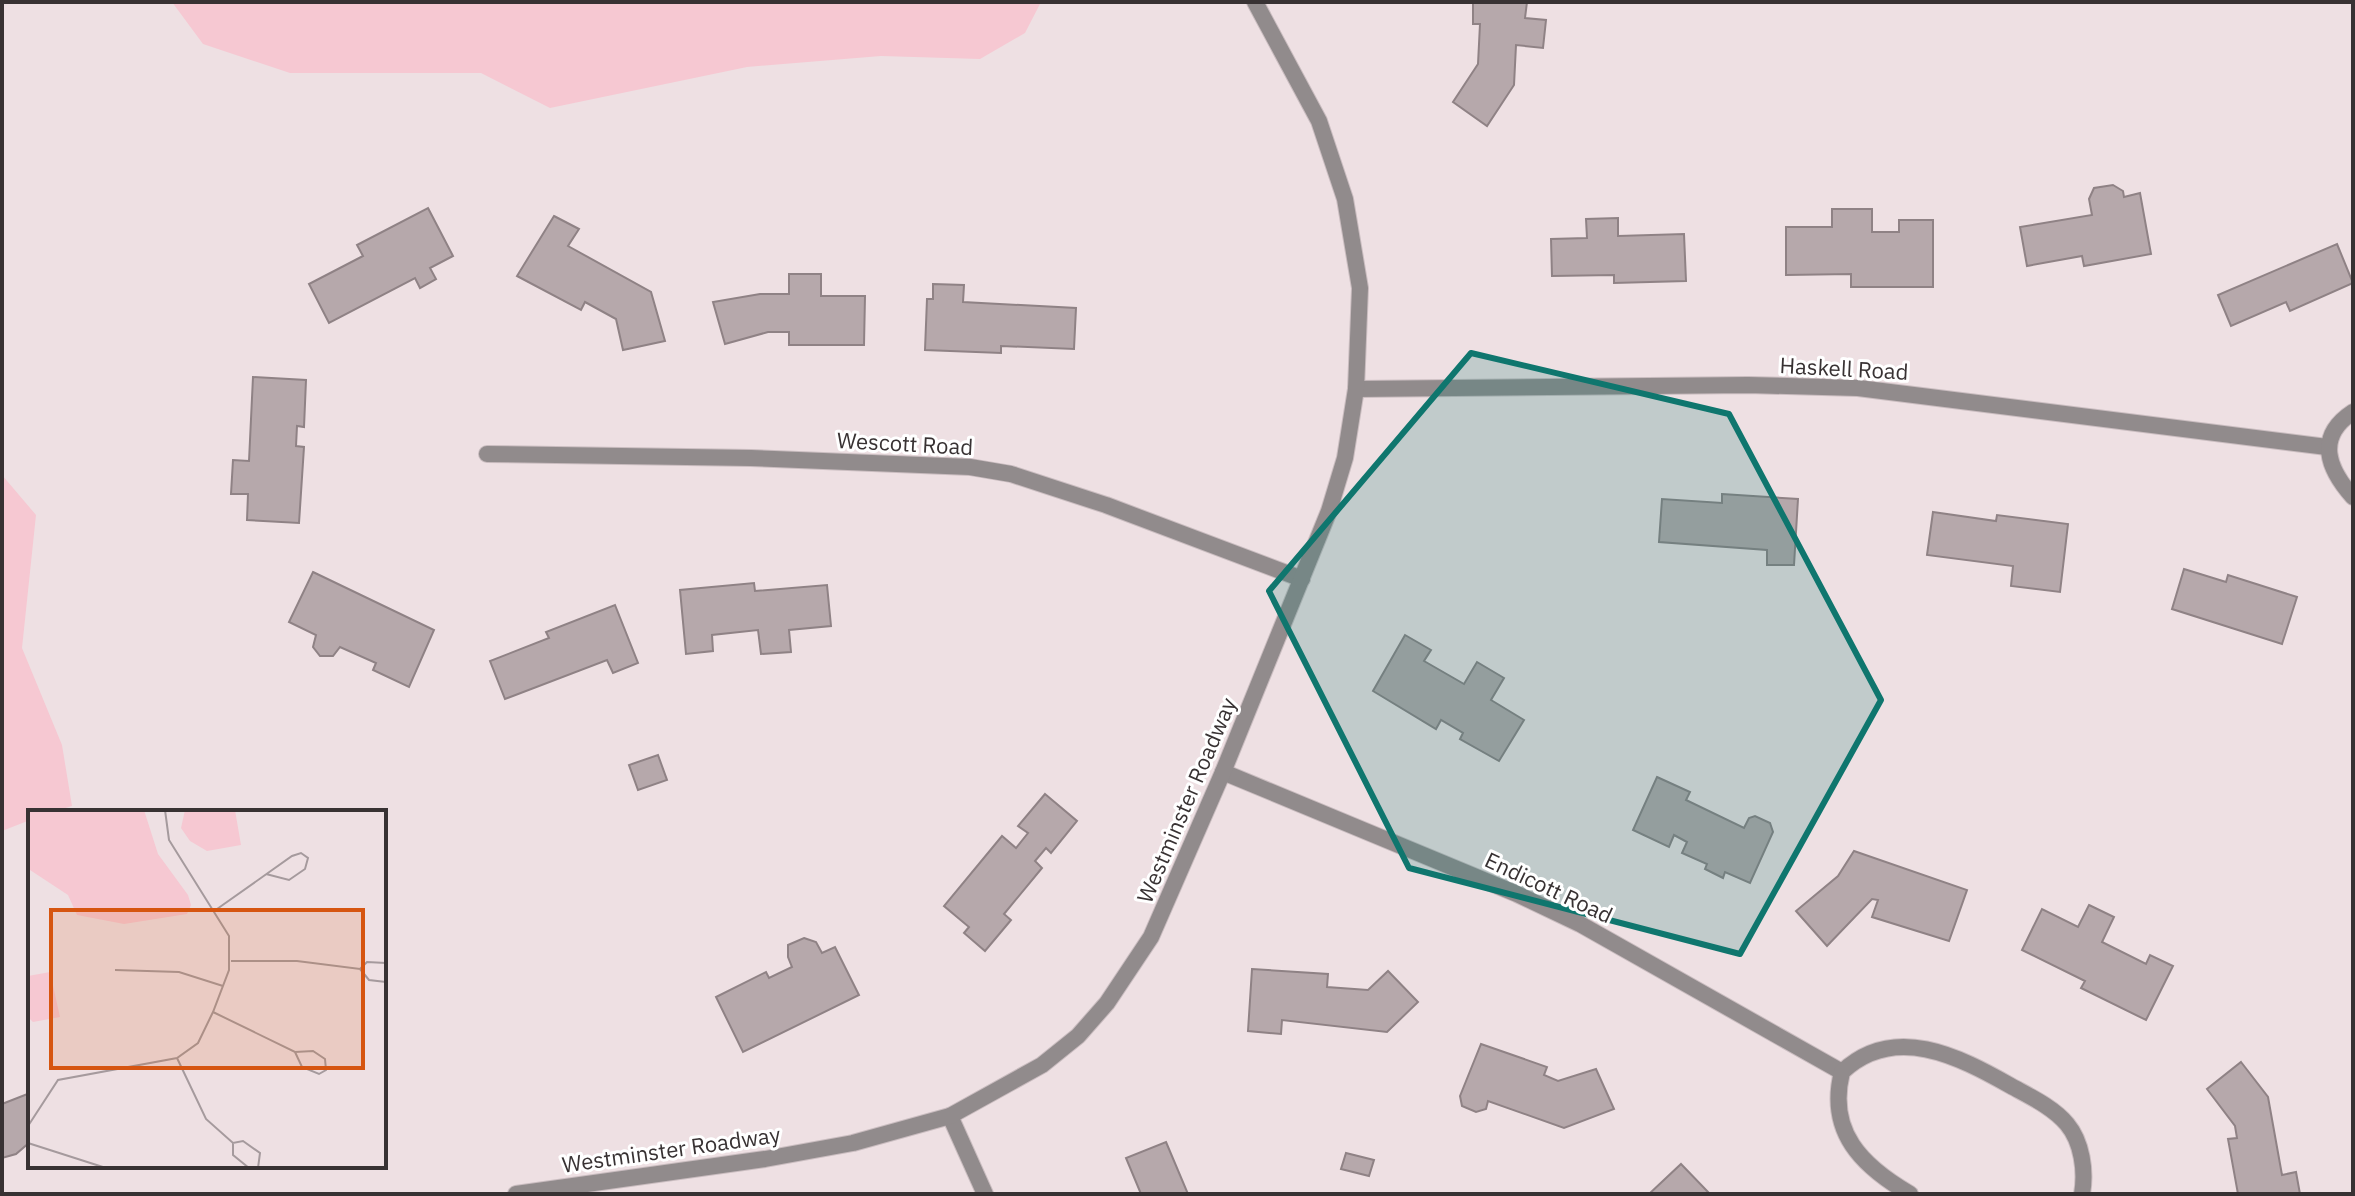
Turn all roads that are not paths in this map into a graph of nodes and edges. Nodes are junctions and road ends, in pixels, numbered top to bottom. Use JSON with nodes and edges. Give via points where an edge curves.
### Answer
{"nodes":[{"id":1,"x":1255,"y":2,"type":"edge"},
{"id":2,"x":1356,"y":389,"type":"junction"},
{"id":3,"x":2353,"y":412,"type":"edge"},
{"id":4,"x":2327,"y":447,"type":"junction"},
{"id":5,"x":487,"y":454,"type":"dead end"},
{"id":6,"x":2353,"y":497,"type":"edge"},
{"id":7,"x":1302,"y":579,"type":"junction"},
{"id":8,"x":1223,"y":772,"type":"junction"},
{"id":9,"x":1842,"y":1072,"type":"junction"},
{"id":10,"x":950,"y":1116,"type":"junction"},
{"id":11,"x":516,"y":1194,"type":"edge"},
{"id":12,"x":985,"y":1194,"type":"edge"},
{"id":13,"x":1910,"y":1194,"type":"edge"},
{"id":14,"x":2082,"y":1194,"type":"edge"}],
"edges":[{"from":1,"to":2,"type":"street","name":"Westminster Roadway","via":[[1319,121],[1345,199],[1360,288]]},
{"from":2,"to":4,"type":"street","name":"Haskell Road","via":[[1858,388]]},
{"from":2,"to":7,"type":"street","name":"Westminster Roadway","via":[[1337,486]]},
{"from":3,"to":4,"type":"street","via":[[2335,429]]},
{"from":4,"to":6,"type":"street","via":[[2331,467]]},
{"from":5,"to":7,"type":"street","name":"Wescott Road","via":[[970,467],[1011,474],[1106,505]]},
{"from":7,"to":8,"type":"street","name":"Westminster Roadway"},
{"from":8,"to":9,"type":"street","name":"Endicott Road","via":[[1580,924]]},
{"from":8,"to":10,"type":"street","name":"Westminster Roadway","via":[[1151,937],[1107,1003],[1042,1065]]},
{"from":9,"to":13,"type":"street","via":[[1838,1107],[1846,1140],[1867,1166]]},
{"from":9,"to":14,"type":"street","via":[[1861,1057],[1909,1047],[1935,1049],[1976,1066],[2068,1124],[2083,1166]]},
{"from":10,"to":11,"type":"street","name":"Westminster Roadway","via":[[795,1154]]},
{"from":10,"to":12,"type":"street"}]}
